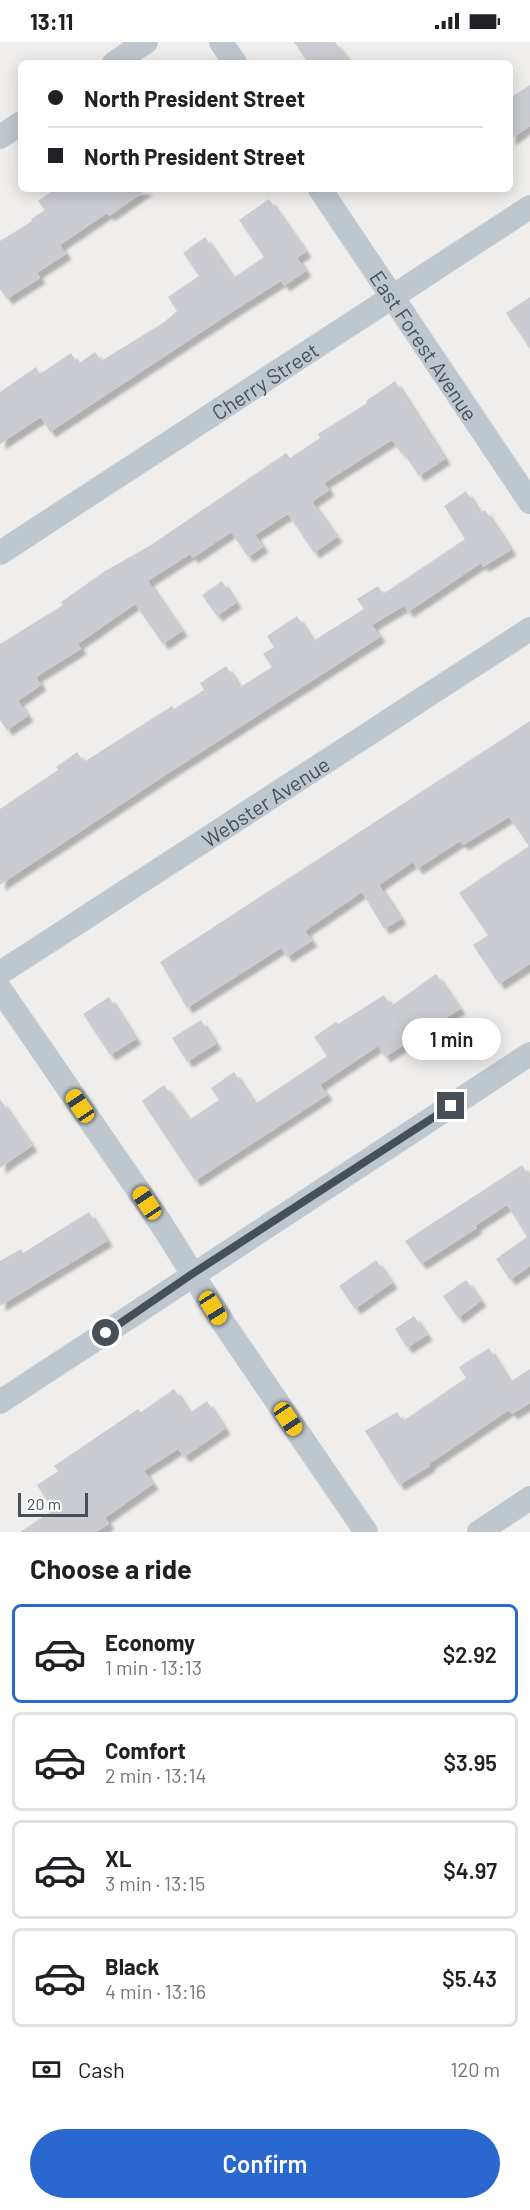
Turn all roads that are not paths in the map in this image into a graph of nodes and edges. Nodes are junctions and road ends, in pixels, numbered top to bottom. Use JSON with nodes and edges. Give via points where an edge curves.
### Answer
{"nodes":[{"id":1,"x":146,"y":42,"type":"edge"},
{"id":2,"x":221,"y":42,"type":"edge"},
{"id":3,"x":119,"y":60,"type":"edge"},
{"id":4,"x":233,"y":60,"type":"edge"},
{"id":5,"x":18,"y":125,"type":"edge"},
{"id":6,"x":0,"y":137,"type":"edge"},
{"id":7,"x":322,"y":192,"type":"edge"},
{"id":8,"x":530,"y":207,"type":"edge"},
{"id":9,"x":392,"y":297,"type":"junction"},
{"id":10,"x":530,"y":502,"type":"edge"},
{"id":11,"x":0,"y":553,"type":"edge"},
{"id":12,"x":530,"y":629,"type":"edge"},
{"id":13,"x":0,"y":973,"type":"edge"},
{"id":14,"x":0,"y":989,"type":"edge"},
{"id":15,"x":530,"y":1054,"type":"edge"},
{"id":16,"x":192,"y":1274,"type":"junction"},
{"id":17,"x":0,"y":1402,"type":"edge"},
{"id":18,"x":530,"y":1498,"type":"edge"},
{"id":19,"x":366,"y":1532,"type":"edge"},
{"id":20,"x":478,"y":1532,"type":"edge"}],
"edges":[{"from":1,"to":3,"type":"street"},
{"from":2,"to":4,"type":"street"},
{"from":5,"to":6,"type":"street"},
{"from":7,"to":9,"type":"street","name":"East Forest Avenue"},
{"from":8,"to":9,"type":"street","name":"Cherry Street"},
{"from":9,"to":10,"type":"street","name":"East Forest Avenue"},
{"from":9,"to":11,"type":"street","name":"Cherry Street"},
{"from":12,"to":13,"type":"street","name":"Webster Avenue"},
{"from":14,"to":16,"type":"street"},
{"from":15,"to":16,"type":"street"},
{"from":16,"to":17,"type":"street"},
{"from":16,"to":19,"type":"street"},
{"from":18,"to":20,"type":"street"}]}
